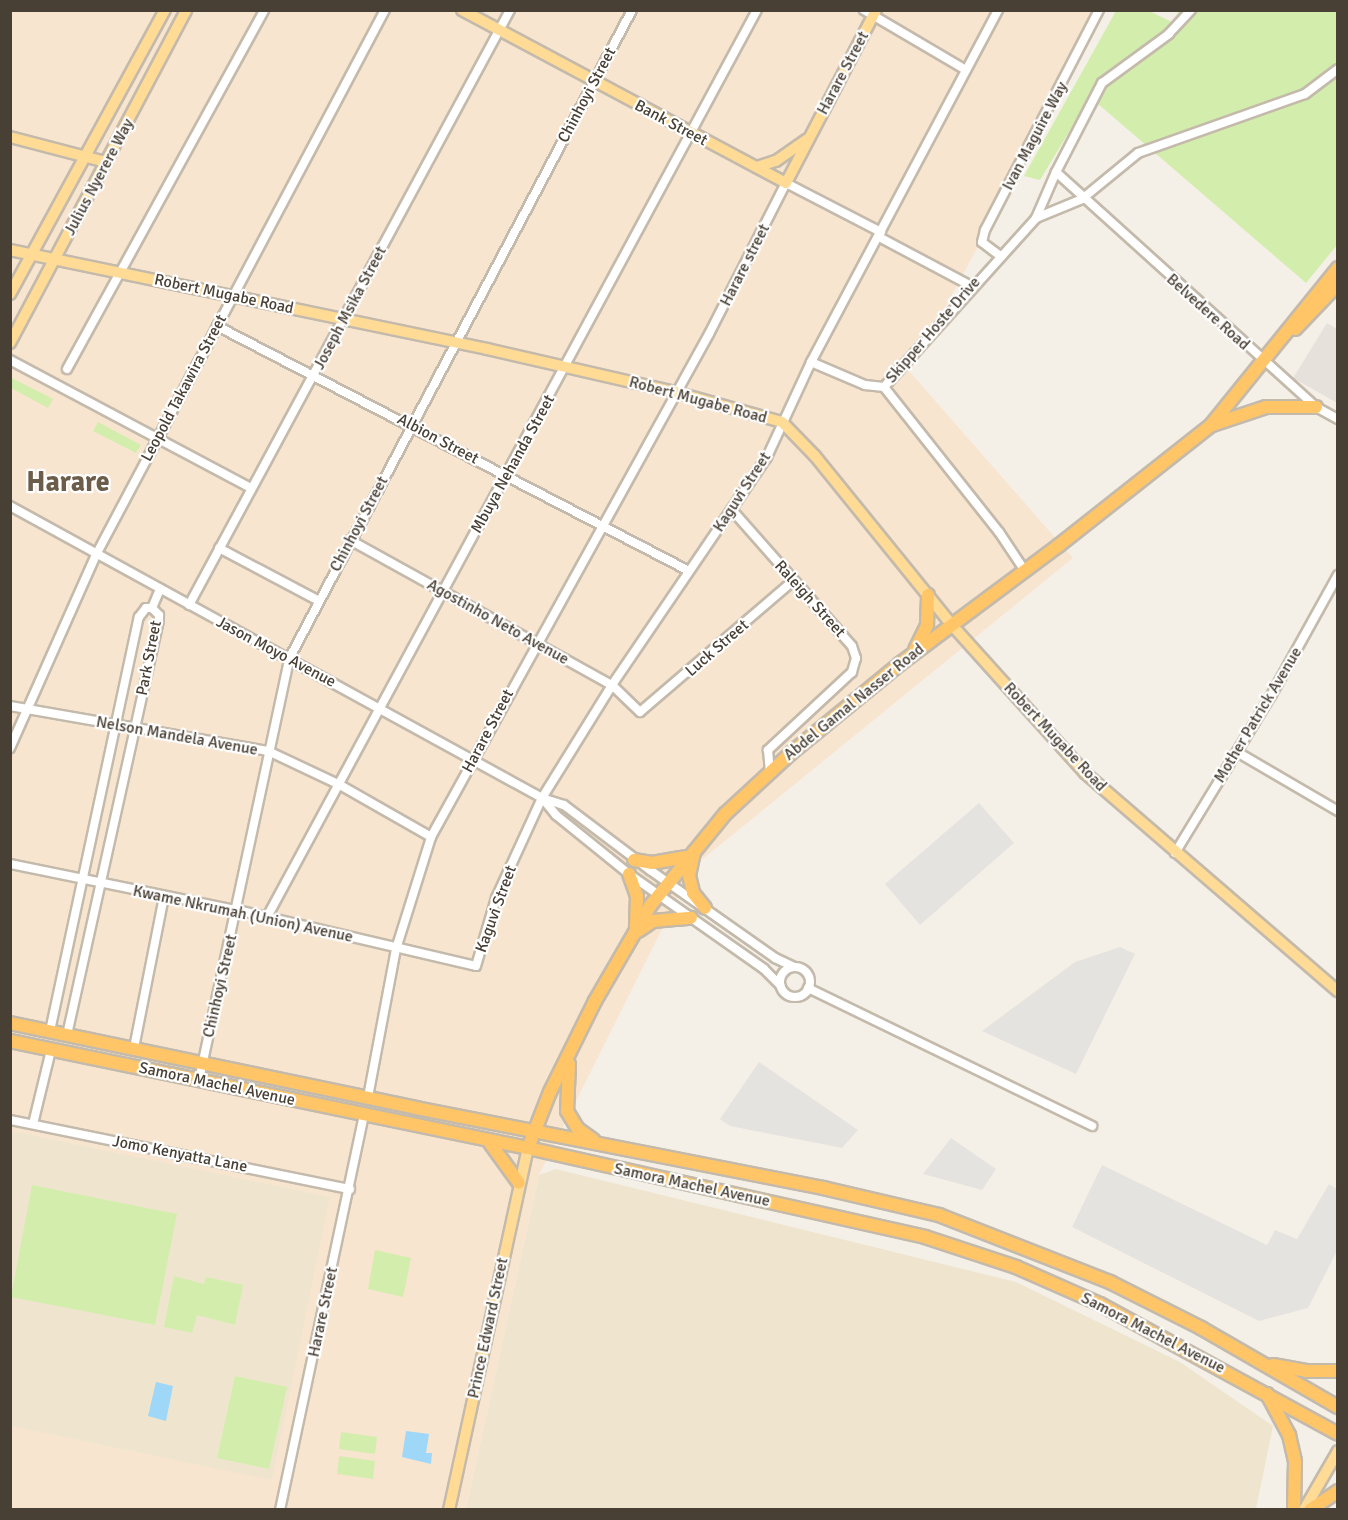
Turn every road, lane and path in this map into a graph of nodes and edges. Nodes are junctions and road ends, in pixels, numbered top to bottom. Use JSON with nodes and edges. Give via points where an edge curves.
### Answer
{"nodes":[{"id":1,"x":165,"y":10,"type":"edge"},
{"id":2,"x":186,"y":10,"type":"edge"},
{"id":3,"x":264,"y":10,"type":"edge"},
{"id":4,"x":385,"y":10,"type":"edge"},
{"id":5,"x":462,"y":10,"type":"edge"},
{"id":6,"x":510,"y":10,"type":"edge"},
{"id":7,"x":632,"y":10,"type":"edge"},
{"id":8,"x":757,"y":10,"type":"edge"},
{"id":9,"x":999,"y":10,"type":"edge"},
{"id":10,"x":1099,"y":10,"type":"edge"},
{"id":11,"x":1191,"y":10,"type":"edge"},
{"id":12,"x":871,"y":12,"type":"edge"},
{"id":13,"x":499,"y":31,"type":"junction"},
{"id":14,"x":1338,"y":69,"type":"edge"},
{"id":15,"x":966,"y":70,"type":"junction"},
{"id":16,"x":593,"y":82,"type":"junction"},
{"id":17,"x":690,"y":135,"type":"junction"},
{"id":18,"x":811,"y":136,"type":"junction"},
{"id":19,"x":10,"y":137,"type":"edge"},
{"id":20,"x":87,"y":155,"type":"junction"},
{"id":21,"x":106,"y":162,"type":"junction"},
{"id":22,"x":756,"y":166,"type":"junction"},
{"id":23,"x":1056,"y":172,"type":"junction"},
{"id":24,"x":786,"y":183,"type":"junction"},
{"id":25,"x":1082,"y":199,"type":"junction"},
{"id":26,"x":1036,"y":218,"type":"junction"},
{"id":27,"x":880,"y":235,"type":"junction"},
{"id":28,"x":10,"y":249,"type":"edge"},
{"id":29,"x":35,"y":254,"type":"junction"},
{"id":30,"x":999,"y":255,"type":"junction"},
{"id":31,"x":57,"y":258,"type":"junction"},
{"id":32,"x":1338,"y":268,"type":"edge"},
{"id":33,"x":122,"y":272,"type":"junction"},
{"id":34,"x":1338,"y":284,"type":"edge"},
{"id":35,"x":972,"y":286,"type":"junction"},
{"id":36,"x":10,"y":294,"type":"edge"},
{"id":37,"x":232,"y":297,"type":"junction"},
{"id":38,"x":344,"y":319,"type":"junction"},
{"id":39,"x":217,"y":326,"type":"junction"},
{"id":40,"x":1280,"y":340,"type":"junction"},
{"id":41,"x":456,"y":343,"type":"junction"},
{"id":42,"x":10,"y":344,"type":"edge"},
{"id":43,"x":10,"y":360,"type":"edge"},
{"id":44,"x":1264,"y":361,"type":"junction"},
{"id":45,"x":812,"y":362,"type":"junction"},
{"id":46,"x":566,"y":368,"type":"junction"},
{"id":47,"x":67,"y":369,"type":"dead end"},
{"id":48,"x":315,"y":375,"type":"junction"},
{"id":49,"x":884,"y":387,"type":"junction"},
{"id":50,"x":675,"y":392,"type":"junction"},
{"id":51,"x":1316,"y":407,"type":"junction"},
{"id":52,"x":1338,"y":419,"type":"edge"},
{"id":53,"x":782,"y":422,"type":"junction"},
{"id":54,"x":411,"y":424,"type":"junction"},
{"id":55,"x":1210,"y":425,"type":"junction"},
{"id":56,"x":158,"y":437,"type":"junction"},
{"id":57,"x":506,"y":476,"type":"junction"},
{"id":58,"x":251,"y":488,"type":"junction"},
{"id":59,"x":10,"y":506,"type":"edge"},
{"id":60,"x":732,"y":510,"type":"junction"},
{"id":61,"x":602,"y":524,"type":"junction"},
{"id":62,"x":350,"y":540,"type":"junction"},
{"id":63,"x":219,"y":548,"type":"junction"},
{"id":64,"x":97,"y":553,"type":"junction"},
{"id":65,"x":689,"y":571,"type":"junction"},
{"id":66,"x":1025,"y":571,"type":"junction"},
{"id":67,"x":1338,"y":575,"type":"edge"},
{"id":68,"x":793,"y":581,"type":"junction"},
{"id":69,"x":160,"y":589,"type":"junction"},
{"id":70,"x":443,"y":592,"type":"junction"},
{"id":71,"x":928,"y":595,"type":"junction"},
{"id":72,"x":319,"y":601,"type":"junction"},
{"id":73,"x":189,"y":605,"type":"junction"},
{"id":74,"x":152,"y":608,"type":"junction"},
{"id":75,"x":951,"y":624,"type":"junction"},
{"id":76,"x":536,"y":641,"type":"junction"},
{"id":77,"x":913,"y":653,"type":"junction"},
{"id":78,"x":289,"y":659,"type":"junction"},
{"id":79,"x":612,"y":685,"type":"junction"},
{"id":80,"x":10,"y":706,"type":"edge"},
{"id":81,"x":26,"y":709,"type":"junction"},
{"id":82,"x":380,"y":709,"type":"junction"},
{"id":83,"x":640,"y":712,"type":"joint"},
{"id":84,"x":117,"y":726,"type":"junction"},
{"id":85,"x":135,"y":729,"type":"junction"},
{"id":86,"x":11,"y":744,"type":"edge"},
{"id":87,"x":268,"y":751,"type":"junction"},
{"id":88,"x":1237,"y":752,"type":"junction"},
{"id":89,"x":473,"y":759,"type":"junction"},
{"id":90,"x":770,"y":772,"type":"junction"},
{"id":91,"x":340,"y":785,"type":"junction"},
{"id":92,"x":542,"y":798,"type":"junction"},
{"id":93,"x":1338,"y":811,"type":"edge"},
{"id":94,"x":431,"y":837,"type":"junction"},
{"id":95,"x":696,"y":846,"type":"junction"},
{"id":96,"x":1175,"y":853,"type":"junction"},
{"id":97,"x":687,"y":857,"type":"junction"},
{"id":98,"x":634,"y":860,"type":"junction"},
{"id":99,"x":10,"y":864,"type":"edge"},
{"id":100,"x":629,"y":874,"type":"junction"},
{"id":101,"x":84,"y":880,"type":"junction"},
{"id":102,"x":667,"y":882,"type":"junction"},
{"id":103,"x":103,"y":884,"type":"junction"},
{"id":104,"x":657,"y":895,"type":"junction"},
{"id":105,"x":164,"y":896,"type":"junction"},
{"id":106,"x":705,"y":908,"type":"junction"},
{"id":107,"x":237,"y":910,"type":"junction"},
{"id":108,"x":267,"y":917,"type":"junction"},
{"id":109,"x":691,"y":918,"type":"junction"},
{"id":110,"x":635,"y":934,"type":"junction"},
{"id":111,"x":396,"y":949,"type":"junction"},
{"id":112,"x":476,"y":966,"type":"joint"},
{"id":113,"x":794,"y":967,"type":"junction"},
{"id":114,"x":780,"y":985,"type":"junction"},
{"id":115,"x":808,"y":988,"type":"junction"},
{"id":116,"x":1338,"y":991,"type":"edge"},
{"id":117,"x":10,"y":1023,"type":"edge"},
{"id":118,"x":50,"y":1031,"type":"junction"},
{"id":119,"x":67,"y":1035,"type":"junction"},
{"id":120,"x":10,"y":1041,"type":"edge"},
{"id":121,"x":573,"y":1046,"type":"junction"},
{"id":122,"x":134,"y":1048,"type":"junction"},
{"id":123,"x":51,"y":1050,"type":"junction"},
{"id":124,"x":202,"y":1062,"type":"junction"},
{"id":125,"x":199,"y":1080,"type":"junction"},
{"id":126,"x":368,"y":1097,"type":"junction"},
{"id":127,"x":364,"y":1115,"type":"junction"},
{"id":128,"x":10,"y":1120,"type":"edge"},
{"id":129,"x":33,"y":1125,"type":"junction"},
{"id":130,"x":1092,"y":1126,"type":"dead end"},
{"id":131,"x":535,"y":1130,"type":"junction"},
{"id":132,"x":490,"y":1143,"type":"junction"},
{"id":133,"x":597,"y":1143,"type":"junction"},
{"id":134,"x":528,"y":1148,"type":"junction"},
{"id":135,"x":519,"y":1184,"type":"junction"},
{"id":136,"x":350,"y":1189,"type":"junction"},
{"id":137,"x":1263,"y":1363,"type":"junction"},
{"id":138,"x":1338,"y":1371,"type":"edge"},
{"id":139,"x":1266,"y":1392,"type":"junction"},
{"id":140,"x":1338,"y":1407,"type":"edge"},
{"id":141,"x":1338,"y":1434,"type":"edge"},
{"id":142,"x":1338,"y":1451,"type":"edge"},
{"id":143,"x":1338,"y":1491,"type":"edge"},
{"id":144,"x":280,"y":1509,"type":"edge"},
{"id":145,"x":449,"y":1509,"type":"edge"},
{"id":146,"x":1294,"y":1509,"type":"edge"},
{"id":147,"x":1304,"y":1509,"type":"edge"},
{"id":148,"x":1310,"y":1509,"type":"edge"}],
"edges":[{"from":1,"to":20,"type":"main road","name":"Julius Nyerere Way"},
{"from":2,"to":21,"type":"main road","name":"Julius Nyerere Way"},
{"from":3,"to":33,"type":"street"},
{"from":4,"to":37,"type":"street","name":"Leopold Takawira Street"},
{"from":5,"to":13,"type":"main road","name":"Bank Street"},
{"from":6,"to":13,"type":"street","name":"Joseph Msika Street"},
{"from":7,"to":16,"type":"street","name":"Chinhoyi Street"},
{"from":8,"to":17,"type":"street","name":"Mbuya Nehanda Street"},
{"from":9,"to":15,"type":"street","name":"Kaguvi Street"},
{"from":10,"to":30,"type":"street","name":"Ivan Maguire Way","via":[[985,230],[982,242]]},
{"from":11,"to":23,"type":"street","name":"Skipper Hoste Drive","via":[[1169,34],[1102,83]]},
{"from":12,"to":15,"type":"street"},
{"from":12,"to":18,"type":"main road","name":"Harare Street"},
{"from":13,"to":16,"type":"main road","name":"Bank Street"},
{"from":13,"to":38,"type":"street","name":"Joseph Msika Street"},
{"from":14,"to":25,"type":"street","name":"Skipper Hoste Drive","via":[[1305,94],[1138,153]]},
{"from":15,"to":27,"type":"street","name":"Kaguvi Street"},
{"from":16,"to":17,"type":"main road","name":"Bank Street"},
{"from":16,"to":41,"type":"street","name":"Chinhoyi Street"},
{"from":17,"to":22,"type":"main road","name":"Bank Street"},
{"from":17,"to":46,"type":"street","name":"Mbuya Nehanda Street"},
{"from":18,"to":22,"type":"main road","via":[[793,152]]},
{"from":18,"to":24,"type":"main road","name":"Harare street"},
{"from":19,"to":20,"type":"main road"},
{"from":20,"to":21,"type":"main road"},
{"from":20,"to":29,"type":"main road","name":"Julius Nyerere Way"},
{"from":21,"to":31,"type":"main road","name":"Julius Nyerere Way"},
{"from":22,"to":24,"type":"main road","name":"Bank Street"},
{"from":23,"to":25,"type":"street"},
{"from":23,"to":26,"type":"street","name":"Skipper Hoste Drive"},
{"from":24,"to":27,"type":"street","name":"Bank Street"},
{"from":24,"to":50,"type":"street","name":"Harare street"},
{"from":25,"to":26,"type":"street","name":"Skipper Hoste Drive"},
{"from":25,"to":44,"type":"street","name":"Belvedere Road"},
{"from":26,"to":30,"type":"street","name":"Skipper Hoste Drive"},
{"from":27,"to":35,"type":"street","name":"Bank Street"},
{"from":27,"to":45,"type":"street","name":"Kaguvi Street"},
{"from":28,"to":29,"type":"main road","name":"Robert Mugabe Road"},
{"from":29,"to":31,"type":"main road","name":"Robert Mugabe Road"},
{"from":29,"to":36,"type":"main road","name":"Julius Nyerere Way"},
{"from":30,"to":35,"type":"street","name":"Skipper Hoste Drive"},
{"from":31,"to":33,"type":"main road","name":"Robert Mugabe Road"},
{"from":31,"to":42,"type":"main road","name":"Julius Nyerere Way"},
{"from":32,"to":40,"type":"highway","name":"Abdel Gamal Nasser Road"},
{"from":33,"to":37,"type":"main road","name":"Robert Mugabe Road"},
{"from":33,"to":47,"type":"street"},
{"from":34,"to":40,"type":"highway","name":"Abdel Gamal Nasser Road"},
{"from":35,"to":49,"type":"street","name":"Skipper Hoste Drive"},
{"from":37,"to":38,"type":"main road","name":"Robert Mugabe Road"},
{"from":37,"to":39,"type":"street","name":"Leopold Takawira Street"},
{"from":38,"to":41,"type":"main road","name":"Robert Mugabe Road"},
{"from":38,"to":48,"type":"street","name":"Joseph Msika Street"},
{"from":39,"to":48,"type":"street","name":"Albion Street"},
{"from":39,"to":56,"type":"street","name":"Leopold Takawira Street"},
{"from":40,"to":44,"type":"highway","name":"Abdel Gamal Nasser Road"},
{"from":41,"to":46,"type":"main road","name":"Robert Mugabe Road"},
{"from":41,"to":54,"type":"street","name":"Chinhoyi Street"},
{"from":43,"to":56,"type":"street"},
{"from":44,"to":51,"type":"street","name":"Belvedere Road"},
{"from":44,"to":55,"type":"highway","name":"Abdel Gamal Nasser Road"},
{"from":45,"to":49,"type":"street","name":"Skipper Hoste Drive","via":[[865,385]]},
{"from":45,"to":53,"type":"street","name":"Kaguvi Street"},
{"from":46,"to":50,"type":"main road","name":"Robert Mugabe Road"},
{"from":46,"to":57,"type":"street","name":"Mbuya Nehanda Street"},
{"from":48,"to":54,"type":"street","name":"Albion Street"},
{"from":48,"to":58,"type":"street","name":"Joseph Msika Street"},
{"from":49,"to":66,"type":"street","via":[[999,532]]},
{"from":50,"to":53,"type":"main road","name":"Robert Mugabe Road"},
{"from":50,"to":61,"type":"street","name":"Harare Street"},
{"from":51,"to":52,"type":"street","name":"Belvedere Road"},
{"from":51,"to":55,"type":"highway","via":[[1266,407]]},
{"from":53,"to":60,"type":"street","name":"Kaguvi Street","via":[[767,457]]},
{"from":53,"to":71,"type":"main road","name":"Robert Mugabe Road","via":[[815,456]]},
{"from":54,"to":57,"type":"street","name":"Albion Street"},
{"from":54,"to":62,"type":"street","name":"Chinhoyi Street"},
{"from":55,"to":66,"type":"highway","name":"Abdel Gamal Nasser Road"},
{"from":56,"to":58,"type":"street"},
{"from":56,"to":64,"type":"street","name":"Leopold Takawira Street"},
{"from":57,"to":61,"type":"street","name":"Albion Street"},
{"from":57,"to":70,"type":"street","name":"Mbuya Nehanda Street"},
{"from":58,"to":63,"type":"street","name":"Joseph Msika Street"},
{"from":59,"to":64,"type":"street","name":"Jason Moyo Avenue"},
{"from":60,"to":65,"type":"street","name":"Kaguvi Street"},
{"from":60,"to":68,"type":"street","name":"Raleigh Street"},
{"from":61,"to":65,"type":"street","name":"Albion Street"},
{"from":61,"to":76,"type":"street","name":"Harare Street"},
{"from":62,"to":70,"type":"street","name":"Agostinho Neto Avenue"},
{"from":62,"to":72,"type":"street","name":"Chinhoyi Street"},
{"from":63,"to":72,"type":"street"},
{"from":63,"to":73,"type":"street","name":"Joseph Msika Street"},
{"from":64,"to":69,"type":"street","name":"Jason Moyo Avenue"},
{"from":64,"to":81,"type":"street","name":"Leopold Takawira Street"},
{"from":65,"to":79,"type":"street","name":"Kaguvi Street"},
{"from":66,"to":75,"type":"highway","name":"Abdel Gamal Nasser Road"},
{"from":67,"to":88,"type":"street","name":"Mother Patrick Avenue"},
{"from":68,"to":83,"type":"street","name":"Luck Street"},
{"from":68,"to":90,"type":"street","name":"Raleigh Street","via":[[852,646],[855,666],[768,750]]},
{"from":69,"to":73,"type":"street","name":"Jason Moyo Avenue"},
{"from":69,"to":74,"type":"street"},
{"from":70,"to":76,"type":"street","name":"Agostinho Neto Avenue"},
{"from":70,"to":82,"type":"street","name":"Mbuya Nehanda Street"},
{"from":71,"to":75,"type":"main road","name":"Robert Mugabe Road"},
{"from":71,"to":77,"type":"highway","via":[[927,625]]},
{"from":72,"to":78,"type":"street","name":"Chinhoyi Street"},
{"from":73,"to":78,"type":"street","name":"Jason Moyo Avenue"},
{"from":74,"to":84,"type":"street","name":"Park Street","via":[[146,608],[139,617]]},
{"from":74,"to":85,"type":"street","name":"Park Street","via":[[159,621]]},
{"from":75,"to":77,"type":"highway","name":"Abdel Gamal Nasser Road"},
{"from":75,"to":96,"type":"main road","name":"Robert Mugabe Road","via":[[1085,773]]},
{"from":76,"to":79,"type":"street","name":"Agostinho Neto Avenue"},
{"from":76,"to":89,"type":"street","name":"Harare Street"},
{"from":77,"to":90,"type":"highway","name":"Abdel Gamal Nasser Road"},
{"from":78,"to":82,"type":"street","name":"Jason Moyo Avenue"},
{"from":78,"to":87,"type":"street","name":"Chinhoyi Street"},
{"from":79,"to":83,"type":"street","name":"Agostinho Neto Avenue","via":[[624,701]]},
{"from":79,"to":92,"type":"street","name":"Kaguvi Street"},
{"from":80,"to":81,"type":"street","name":"Nelson Mandela Avenue"},
{"from":81,"to":84,"type":"street","name":"Nelson Mandela Avenue"},
{"from":81,"to":86,"type":"street","name":"Leopold Takawira Street"},
{"from":82,"to":89,"type":"street","name":"Jason Moyo Avenue"},
{"from":82,"to":91,"type":"street","name":"Mbuya Nehanda Street"},
{"from":84,"to":85,"type":"street","name":"Nelson Mandela Avenue"},
{"from":84,"to":101,"type":"street","name":"Park Street"},
{"from":85,"to":87,"type":"street","name":"Nelson Mandela Avenue"},
{"from":85,"to":103,"type":"street","name":"Park Street"},
{"from":87,"to":91,"type":"street","name":"Nelson Mandela Avenue"},
{"from":87,"to":107,"type":"street","name":"Chinhoyi Street"},
{"from":88,"to":93,"type":"street"},
{"from":88,"to":96,"type":"street","name":"Mother Patrick Avenue"},
{"from":89,"to":92,"type":"street","name":"Jason Moyo Avenue"},
{"from":89,"to":94,"type":"street","name":"Harare Street"},
{"from":90,"to":95,"type":"highway","name":"Abdel Gamal Nasser Road"},
{"from":91,"to":94,"type":"street","name":"Nelson Mandela Avenue"},
{"from":91,"to":108,"type":"street","name":"Mbuya Nehanda Street"},
{"from":92,"to":98,"type":"street","name":"Jason Moyo Avenue","via":[[564,805]]},
{"from":92,"to":100,"type":"street","name":"Jason Moyo Avenue","via":[[556,815]]},
{"from":92,"to":112,"type":"street","name":"Kaguvi Street","via":[[496,898]]},
{"from":94,"to":111,"type":"street","name":"Harare Street"},
{"from":95,"to":97,"type":"highway","name":"Abdel Gamal Nasser Road"},
{"from":95,"to":106,"type":"highway","via":[[689,875],[693,893]]},
{"from":96,"to":116,"type":"main road","name":"Robert Mugabe Road"},
{"from":97,"to":98,"type":"highway","via":[[652,863]]},
{"from":97,"to":102,"type":"highway","name":"Abdel Gamal Nasser Road"},
{"from":98,"to":102,"type":"street","name":"Jason Moyo Avenue"},
{"from":99,"to":101,"type":"street","name":"Kwame Nkrumah (Union) Avenue"},
{"from":100,"to":104,"type":"street","name":"Jason Moyo Avenue"},
{"from":100,"to":110,"type":"highway","via":[[637,896]]},
{"from":101,"to":103,"type":"street","name":"Kwame Nkrumah (Union) Avenue"},
{"from":101,"to":118,"type":"street","name":"Park Street"},
{"from":102,"to":104,"type":"highway","name":"Abdel Gamal Nasser Road"},
{"from":102,"to":106,"type":"street","name":"Jason Moyo Avenue"},
{"from":103,"to":105,"type":"street","name":"Kwame Nkrumah (Union) Avenue"},
{"from":103,"to":119,"type":"street","name":"Park Street"},
{"from":104,"to":109,"type":"street","name":"Jason Moyo Avenue"},
{"from":104,"to":110,"type":"highway","name":"Abdel Gamal Nasser Road"},
{"from":105,"to":107,"type":"street","name":"Kwame Nkrumah (Union) Avenue"},
{"from":105,"to":122,"type":"street"},
{"from":106,"to":113,"type":"street","name":"Jason Moyo Avenue"},
{"from":107,"to":108,"type":"street","name":"Kwame Nkrumah (Union) Avenue"},
{"from":107,"to":124,"type":"street","name":"Chinhoyi Street"},
{"from":108,"to":111,"type":"street","name":"Kwame Nkrumah (Union) Avenue"},
{"from":109,"to":110,"type":"highway","via":[[673,916],[653,921]]},
{"from":109,"to":114,"type":"street","name":"Jason Moyo Avenue"},
{"from":110,"to":121,"type":"highway","name":"Abdel Gamal Nasser Road"},
{"from":111,"to":112,"type":"street","name":"Kwame Nkrumah (Union) Avenue"},
{"from":111,"to":126,"type":"street","name":"Harare Street"},
{"from":113,"to":114,"type":"street","via":[[784,971]]},
{"from":113,"to":115,"type":"street","via":[[808,975]]},
{"from":114,"to":115,"type":"street","via":[[792,996],[802,995]]},
{"from":115,"to":130,"type":"street"},
{"from":117,"to":118,"type":"highway","name":"Samora Machel Avenue"},
{"from":118,"to":119,"type":"highway","name":"Samora Machel Avenue"},
{"from":119,"to":122,"type":"highway","name":"Samora Machel Avenue"},
{"from":120,"to":123,"type":"highway","name":"Samora Machel Avenue"},
{"from":121,"to":131,"type":"highway","name":"Abdel Gamal Nasser Road"},
{"from":121,"to":133,"type":"highway","via":[[566,1075],[567,1111],[578,1129]]},
{"from":122,"to":124,"type":"highway","name":"Samora Machel Avenue"},
{"from":123,"to":125,"type":"highway","name":"Samora Machel Avenue"},
{"from":123,"to":129,"type":"street"},
{"from":124,"to":125,"type":"street","name":"Chinhoyi Street"},
{"from":124,"to":126,"type":"highway","name":"Samora Machel Avenue"},
{"from":125,"to":127,"type":"highway","name":"Samora Machel Avenue"},
{"from":126,"to":131,"type":"highway","name":"Samora Machel Avenue"},
{"from":127,"to":132,"type":"highway","name":"Samora Machel Avenue"},
{"from":127,"to":136,"type":"street","name":"Harare Street"},
{"from":128,"to":129,"type":"street","name":"Jomo Kenyatta Lane"},
{"from":129,"to":136,"type":"street","name":"Jomo Kenyatta Lane"},
{"from":131,"to":133,"type":"highway","name":"Samora Machel Avenue"},
{"from":131,"to":134,"type":"highway","name":"Abdel Gamal Nasser Road"},
{"from":132,"to":134,"type":"highway","name":"Samora Machel Avenue"},
{"from":132,"to":135,"type":"highway"},
{"from":133,"to":137,"type":"highway","name":"Samora Machel Avenue","via":[[939,1215],[1110,1282]]},
{"from":134,"to":135,"type":"main road","name":"Prince Edward Street"},
{"from":134,"to":139,"type":"highway","name":"Samora Machel Avenue","via":[[925,1237],[1016,1267],[1100,1304]]},
{"from":135,"to":145,"type":"main road","name":"Prince Edward Street"},
{"from":136,"to":144,"type":"street","name":"Harare Street"},
{"from":137,"to":138,"type":"highway","via":[[1307,1371]]},
{"from":137,"to":140,"type":"highway","name":"Samora Machel Avenue"},
{"from":139,"to":141,"type":"highway","name":"Samora Machel Avenue"},
{"from":139,"to":146,"type":"highway","via":[[1289,1435],[1295,1461]]},
{"from":142,"to":147,"type":"main road"},
{"from":143,"to":148,"type":"highway"}]}
